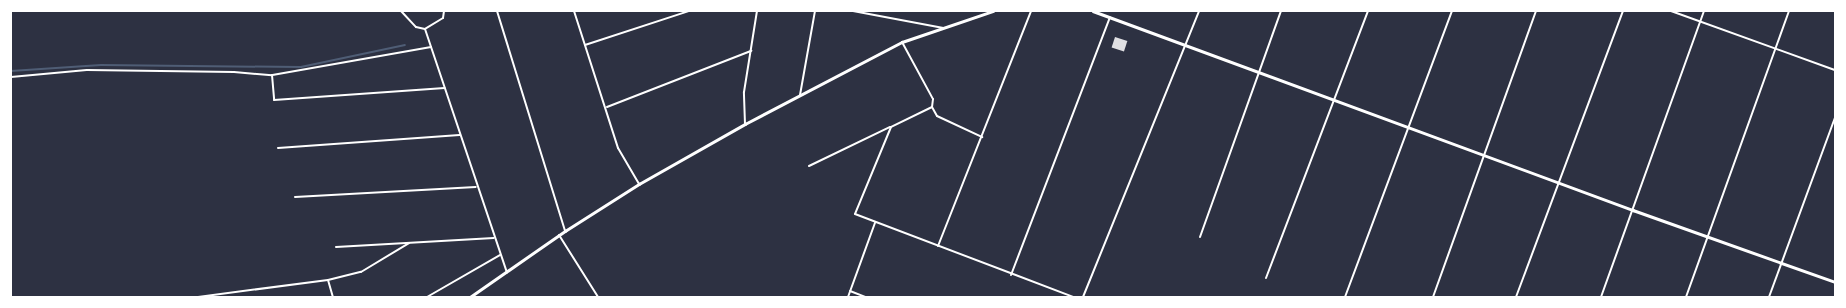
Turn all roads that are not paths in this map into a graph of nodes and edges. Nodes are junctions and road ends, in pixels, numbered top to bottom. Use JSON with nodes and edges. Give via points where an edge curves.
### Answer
{"nodes":[{"id":1,"x":402,"y":11,"type":"edge"},
{"id":2,"x":444,"y":11,"type":"edge"},
{"id":3,"x":497,"y":11,"type":"edge"},
{"id":4,"x":574,"y":11,"type":"edge"},
{"id":5,"x":689,"y":11,"type":"edge"},
{"id":6,"x":757,"y":11,"type":"edge"},
{"id":7,"x":815,"y":11,"type":"edge"},
{"id":8,"x":853,"y":11,"type":"edge"},
{"id":9,"x":993,"y":11,"type":"edge"},
{"id":10,"x":1031,"y":11,"type":"edge"},
{"id":11,"x":1094,"y":11,"type":"edge"},
{"id":12,"x":1199,"y":11,"type":"edge"},
{"id":13,"x":1281,"y":11,"type":"edge"},
{"id":14,"x":1368,"y":11,"type":"edge"},
{"id":15,"x":1452,"y":11,"type":"edge"},
{"id":16,"x":1536,"y":11,"type":"edge"},
{"id":17,"x":1623,"y":11,"type":"edge"},
{"id":18,"x":1672,"y":11,"type":"edge"},
{"id":19,"x":1704,"y":11,"type":"edge"},
{"id":20,"x":1789,"y":11,"type":"edge"},
{"id":21,"x":1110,"y":17,"type":"junction"},
{"id":22,"x":1700,"y":21,"type":"junction"},
{"id":23,"x":946,"y":28,"type":"junction"},
{"id":24,"x":425,"y":29,"type":"junction"},
{"id":25,"x":902,"y":42,"type":"junction"},
{"id":26,"x":1186,"y":44,"type":"junction"},
{"id":27,"x":586,"y":45,"type":"junction"},
{"id":28,"x":431,"y":47,"type":"junction"},
{"id":29,"x":1775,"y":48,"type":"junction"},
{"id":30,"x":751,"y":51,"type":"junction"},
{"id":31,"x":1835,"y":70,"type":"edge"},
{"id":32,"x":1260,"y":72,"type":"junction"},
{"id":33,"x":272,"y":75,"type":"junction"},
{"id":34,"x":11,"y":78,"type":"edge"},
{"id":35,"x":445,"y":88,"type":"junction"},
{"id":36,"x":800,"y":95,"type":"junction"},
{"id":37,"x":1335,"y":100,"type":"junction"},
{"id":38,"x":607,"y":107,"type":"junction"},
{"id":39,"x":932,"y":107,"type":"junction"},
{"id":40,"x":1835,"y":118,"type":"edge"},
{"id":41,"x":745,"y":124,"type":"junction"},
{"id":42,"x":891,"y":127,"type":"junction"},
{"id":43,"x":1409,"y":127,"type":"junction"},
{"id":44,"x":460,"y":136,"type":"junction"},
{"id":45,"x":982,"y":138,"type":"junction"},
{"id":46,"x":278,"y":148,"type":"dead end"},
{"id":47,"x":1484,"y":156,"type":"junction"},
{"id":48,"x":809,"y":166,"type":"dead end"},
{"id":49,"x":1560,"y":183,"type":"junction"},
{"id":50,"x":639,"y":184,"type":"junction"},
{"id":51,"x":476,"y":187,"type":"junction"},
{"id":52,"x":295,"y":197,"type":"dead end"},
{"id":53,"x":1633,"y":210,"type":"junction"},
{"id":54,"x":875,"y":222,"type":"junction"},
{"id":55,"x":565,"y":230,"type":"junction"},
{"id":56,"x":559,"y":235,"type":"junction"},
{"id":57,"x":1200,"y":237,"type":"dead end"},
{"id":58,"x":1708,"y":237,"type":"junction"},
{"id":59,"x":494,"y":238,"type":"junction"},
{"id":60,"x":409,"y":243,"type":"junction"},
{"id":61,"x":938,"y":246,"type":"junction"},
{"id":62,"x":336,"y":247,"type":"dead end"},
{"id":63,"x":500,"y":255,"type":"junction"},
{"id":64,"x":1781,"y":262,"type":"junction"},
{"id":65,"x":507,"y":273,"type":"junction"},
{"id":66,"x":1011,"y":275,"type":"junction"},
{"id":67,"x":1266,"y":278,"type":"dead end"},
{"id":68,"x":328,"y":280,"type":"junction"},
{"id":69,"x":1835,"y":282,"type":"edge"},
{"id":70,"x":850,"y":291,"type":"junction"},
{"id":71,"x":198,"y":297,"type":"edge"},
{"id":72,"x":333,"y":297,"type":"edge"},
{"id":73,"x":427,"y":297,"type":"edge"},
{"id":74,"x":470,"y":297,"type":"edge"},
{"id":75,"x":598,"y":297,"type":"edge"},
{"id":76,"x":848,"y":297,"type":"edge"},
{"id":77,"x":866,"y":297,"type":"edge"},
{"id":78,"x":1074,"y":297,"type":"edge"},
{"id":79,"x":1083,"y":297,"type":"edge"},
{"id":80,"x":1345,"y":297,"type":"edge"},
{"id":81,"x":1433,"y":297,"type":"edge"},
{"id":82,"x":1516,"y":297,"type":"edge"},
{"id":83,"x":1601,"y":297,"type":"edge"},
{"id":84,"x":1686,"y":297,"type":"edge"},
{"id":85,"x":1769,"y":297,"type":"edge"}],
"edges":[{"from":1,"to":24,"type":"street","via":[[416,27]]},
{"from":2,"to":24,"type":"street","via":[[443,18]]},
{"from":3,"to":55,"type":"street"},
{"from":4,"to":27,"type":"street"},
{"from":5,"to":27,"type":"street"},
{"from":6,"to":30,"type":"street"},
{"from":7,"to":36,"type":"street"},
{"from":8,"to":23,"type":"street"},
{"from":9,"to":23,"type":"street"},
{"from":10,"to":45,"type":"street"},
{"from":11,"to":21,"type":"street"},
{"from":12,"to":26,"type":"street"},
{"from":13,"to":32,"type":"street"},
{"from":14,"to":37,"type":"street"},
{"from":15,"to":43,"type":"street"},
{"from":16,"to":47,"type":"street"},
{"from":17,"to":49,"type":"street"},
{"from":18,"to":22,"type":"street"},
{"from":19,"to":22,"type":"street"},
{"from":20,"to":29,"type":"street"},
{"from":21,"to":26,"type":"street"},
{"from":21,"to":66,"type":"street"},
{"from":22,"to":29,"type":"street"},
{"from":22,"to":53,"type":"street"},
{"from":23,"to":25,"type":"street"},
{"from":24,"to":28,"type":"street"},
{"from":25,"to":36,"type":"street"},
{"from":25,"to":39,"type":"street","via":[[933,99]]},
{"from":26,"to":32,"type":"street"},
{"from":26,"to":79,"type":"street"},
{"from":27,"to":38,"type":"street"},
{"from":28,"to":33,"type":"street"},
{"from":28,"to":35,"type":"street"},
{"from":29,"to":31,"type":"street"},
{"from":29,"to":58,"type":"street"},
{"from":30,"to":38,"type":"street"},
{"from":30,"to":41,"type":"street","via":[[743,103]]},
{"from":32,"to":37,"type":"street"},
{"from":32,"to":57,"type":"street"},
{"from":33,"to":34,"type":"street","via":[[86,70]]},
{"from":33,"to":35,"type":"street","via":[[274,100]]},
{"from":35,"to":44,"type":"street"},
{"from":36,"to":41,"type":"street"},
{"from":37,"to":43,"type":"street"},
{"from":37,"to":67,"type":"street"},
{"from":38,"to":50,"type":"street","via":[[618,148]]},
{"from":39,"to":42,"type":"street"},
{"from":39,"to":45,"type":"street","via":[[937,116]]},
{"from":40,"to":64,"type":"street"},
{"from":41,"to":50,"type":"street"},
{"from":42,"to":48,"type":"street"},
{"from":42,"to":54,"type":"street","via":[[856,214]]},
{"from":43,"to":47,"type":"street"},
{"from":43,"to":80,"type":"street"},
{"from":44,"to":46,"type":"street"},
{"from":44,"to":51,"type":"street"},
{"from":45,"to":61,"type":"street"},
{"from":47,"to":49,"type":"street"},
{"from":47,"to":81,"type":"street"},
{"from":49,"to":53,"type":"street"},
{"from":49,"to":82,"type":"street"},
{"from":50,"to":55,"type":"street"},
{"from":51,"to":52,"type":"street"},
{"from":51,"to":59,"type":"street"},
{"from":53,"to":58,"type":"street"},
{"from":53,"to":83,"type":"street"},
{"from":54,"to":61,"type":"street"},
{"from":54,"to":70,"type":"street"},
{"from":55,"to":56,"type":"street"},
{"from":56,"to":65,"type":"street"},
{"from":56,"to":75,"type":"street"},
{"from":58,"to":64,"type":"street"},
{"from":58,"to":84,"type":"street"},
{"from":59,"to":60,"type":"street"},
{"from":59,"to":63,"type":"street"},
{"from":60,"to":62,"type":"street"},
{"from":60,"to":68,"type":"street","via":[[361,272]]},
{"from":61,"to":66,"type":"street"},
{"from":63,"to":65,"type":"street"},
{"from":63,"to":73,"type":"street"},
{"from":64,"to":69,"type":"street"},
{"from":64,"to":85,"type":"street"},
{"from":65,"to":74,"type":"street"},
{"from":66,"to":78,"type":"street"},
{"from":68,"to":71,"type":"street"},
{"from":68,"to":72,"type":"street"},
{"from":70,"to":76,"type":"street"},
{"from":70,"to":77,"type":"street"}]}
